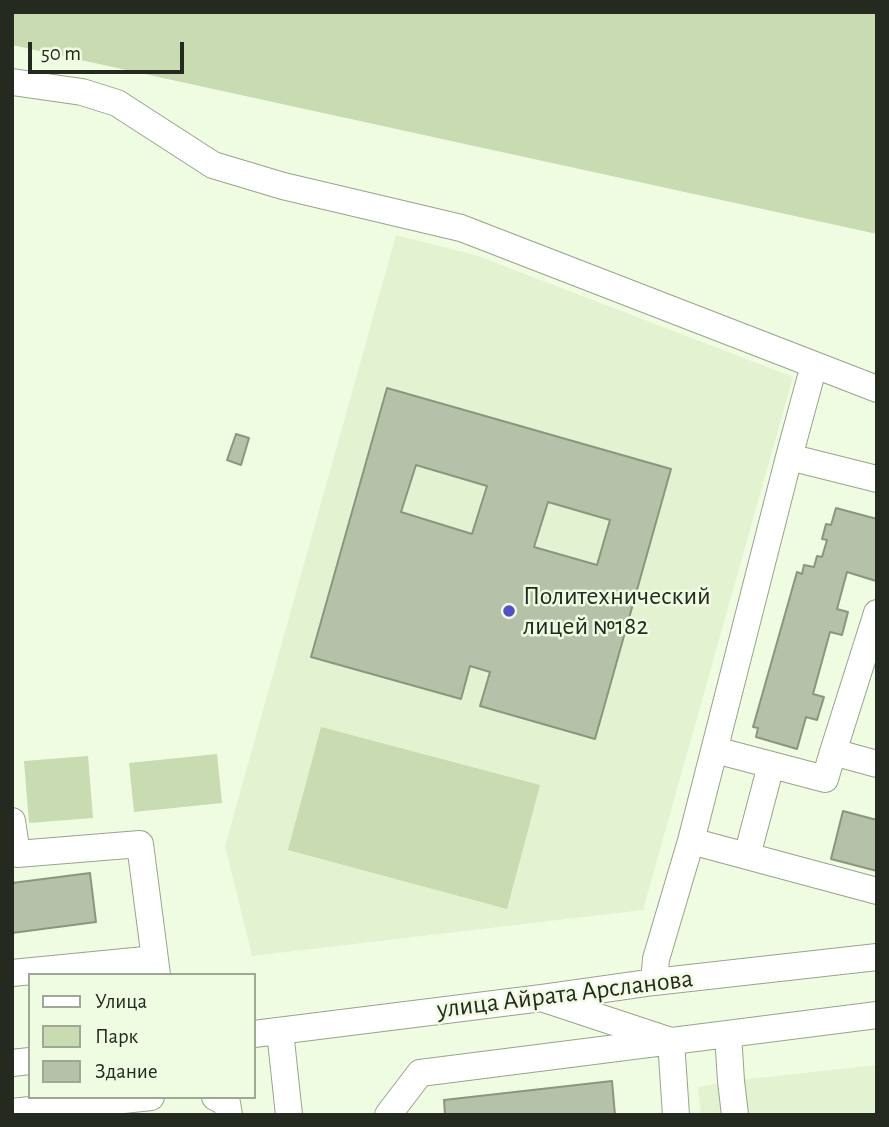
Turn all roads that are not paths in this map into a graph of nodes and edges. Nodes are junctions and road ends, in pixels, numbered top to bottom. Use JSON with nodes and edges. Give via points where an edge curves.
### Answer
{"nodes":[{"id":1,"x":12,"y":82,"type":"edge"},
{"id":2,"x":814,"y":365,"type":"junction"},
{"id":3,"x":877,"y":389,"type":"edge"},
{"id":4,"x":789,"y":457,"type":"junction"},
{"id":5,"x":877,"y":479,"type":"edge"},
{"id":6,"x":877,"y":613,"type":"edge"},
{"id":7,"x":715,"y":750,"type":"junction"},
{"id":8,"x":833,"y":752,"type":"junction"},
{"id":9,"x":877,"y":764,"type":"edge"},
{"id":10,"x":771,"y":765,"type":"junction"},
{"id":11,"x":12,"y":821,"type":"edge"},
{"id":12,"x":691,"y":841,"type":"junction"},
{"id":13,"x":747,"y":856,"type":"junction"},
{"id":14,"x":877,"y":891,"type":"edge"},
{"id":15,"x":877,"y":957,"type":"edge"},
{"id":16,"x":156,"y":967,"type":"edge"},
{"id":17,"x":12,"y":973,"type":"edge"},
{"id":18,"x":654,"y":982,"type":"junction"},
{"id":19,"x":542,"y":998,"type":"junction"},
{"id":20,"x":877,"y":1016,"type":"edge"},
{"id":21,"x":267,"y":1032,"type":"edge"},
{"id":22,"x":728,"y":1034,"type":"junction"},
{"id":23,"x":671,"y":1041,"type":"junction"},
{"id":24,"x":132,"y":1099,"type":"edge"},
{"id":25,"x":219,"y":1099,"type":"edge"},
{"id":26,"x":12,"y":1112,"type":"edge"},
{"id":27,"x":229,"y":1115,"type":"edge"},
{"id":28,"x":289,"y":1115,"type":"edge"},
{"id":29,"x":388,"y":1115,"type":"edge"},
{"id":30,"x":676,"y":1115,"type":"edge"},
{"id":31,"x":735,"y":1115,"type":"edge"}],
"edges":[{"from":1,"to":2,"type":"street","via":[[82,92],[117,103],[213,165],[461,228]]},
{"from":2,"to":3,"type":"street"},
{"from":2,"to":4,"type":"street"},
{"from":4,"to":5,"type":"street"},
{"from":4,"to":7,"type":"street"},
{"from":6,"to":8,"type":"street"},
{"from":7,"to":10,"type":"street"},
{"from":7,"to":12,"type":"street"},
{"from":8,"to":9,"type":"street"},
{"from":8,"to":10,"type":"street","via":[[825,779]]},
{"from":10,"to":13,"type":"street"},
{"from":11,"to":16,"type":"street","via":[[17,854],[140,844]]},
{"from":12,"to":13,"type":"street"},
{"from":12,"to":18,"type":"street","via":[[656,959]]},
{"from":13,"to":14,"type":"street"},
{"from":15,"to":18,"type":"street","name":"улица Айрата Арсланова"},
{"from":16,"to":17,"type":"street"},
{"from":18,"to":19,"type":"street","name":"улица Айрата Арсланова"},
{"from":19,"to":21,"type":"street","name":"улица Айрата Арсланова"},
{"from":19,"to":23,"type":"street"},
{"from":20,"to":22,"type":"street"},
{"from":21,"to":28,"type":"street"},
{"from":22,"to":23,"type":"street"},
{"from":22,"to":31,"type":"street"},
{"from":23,"to":29,"type":"street","via":[[421,1073]]},
{"from":23,"to":30,"type":"street"},
{"from":24,"to":26,"type":"street"},
{"from":25,"to":27,"type":"street","via":[[228,1103]]}]}
